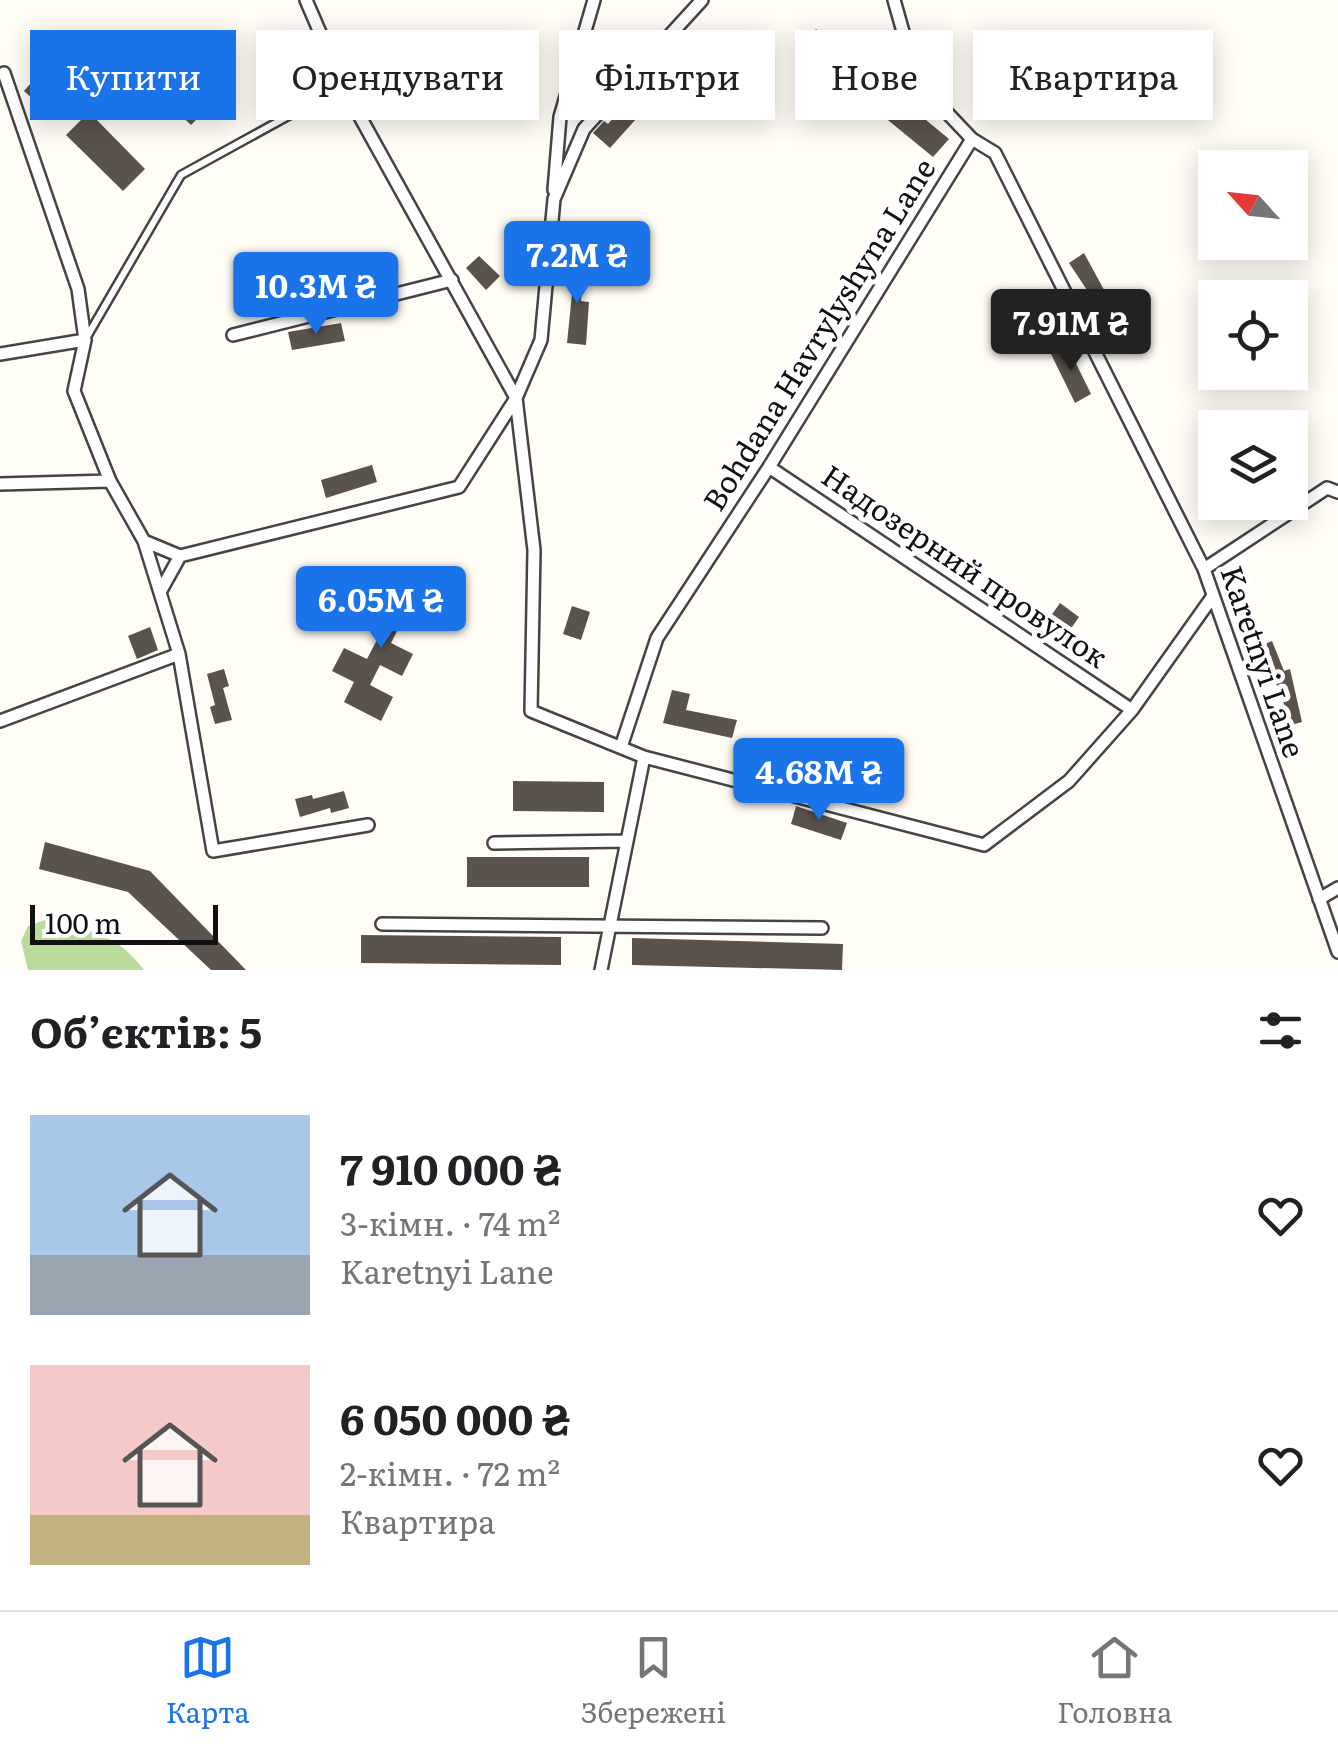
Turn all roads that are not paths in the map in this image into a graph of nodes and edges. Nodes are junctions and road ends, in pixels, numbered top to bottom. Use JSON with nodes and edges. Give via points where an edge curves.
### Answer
{"nodes":[{"id":1,"x":306,"y":0,"type":"edge"},
{"id":2,"x":594,"y":0,"type":"edge"},
{"id":3,"x":702,"y":0,"type":"edge"},
{"id":4,"x":894,"y":0,"type":"edge"},
{"id":5,"x":319,"y":30,"type":"edge"},
{"id":6,"x":4,"y":73,"type":"dead end"},
{"id":7,"x":282,"y":120,"type":"edge"},
{"id":8,"x":363,"y":120,"type":"edge"},
{"id":9,"x":972,"y":139,"type":"junction"},
{"id":10,"x":554,"y":200,"type":"junction"},
{"id":11,"x":452,"y":280,"type":"junction"},
{"id":12,"x":233,"y":335,"type":"dead end"},
{"id":13,"x":85,"y":340,"type":"junction"},
{"id":14,"x":0,"y":354,"type":"edge"},
{"id":15,"x":516,"y":398,"type":"junction"},
{"id":16,"x":769,"y":467,"type":"junction"},
{"id":17,"x":110,"y":481,"type":"junction"},
{"id":18,"x":0,"y":484,"type":"edge"},
{"id":19,"x":1338,"y":492,"type":"edge"},
{"id":20,"x":144,"y":541,"type":"junction"},
{"id":21,"x":180,"y":556,"type":"junction"},
{"id":22,"x":1204,"y":570,"type":"junction"},
{"id":23,"x":160,"y":592,"type":"junction"},
{"id":24,"x":1213,"y":596,"type":"junction"},
{"id":25,"x":179,"y":654,"type":"junction"},
{"id":26,"x":1132,"y":710,"type":"junction"},
{"id":27,"x":0,"y":721,"type":"edge"},
{"id":28,"x":621,"y":748,"type":"junction"},
{"id":29,"x":644,"y":756,"type":"junction"},
{"id":30,"x":368,"y":825,"type":"dead end"},
{"id":31,"x":627,"y":841,"type":"junction"},
{"id":32,"x":494,"y":843,"type":"dead end"},
{"id":33,"x":1338,"y":888,"type":"edge"},
{"id":34,"x":1318,"y":899,"type":"junction"},
{"id":35,"x":382,"y":924,"type":"dead end"},
{"id":36,"x":610,"y":926,"type":"junction"},
{"id":37,"x":822,"y":928,"type":"dead end"},
{"id":38,"x":1338,"y":952,"type":"edge"},
{"id":39,"x":601,"y":970,"type":"edge"}],
"edges":[{"from":1,"to":5,"type":"street"},
{"from":2,"to":10,"type":"street","via":[[560,117]]},
{"from":3,"to":10,"type":"street","via":[[584,129]]},
{"from":4,"to":9,"type":"street","name":"Karetnyi Lane","via":[[917,81]]},
{"from":6,"to":13,"type":"street","via":[[78,289]]},
{"from":7,"to":13,"type":"lane","via":[[181,175]]},
{"from":8,"to":11,"type":"street"},
{"from":9,"to":16,"type":"street","name":"Bohdana Havrylyshyna Lane"},
{"from":9,"to":22,"type":"street","name":"Karetnyi Lane","via":[[995,153]]},
{"from":10,"to":15,"type":"street","via":[[541,340]]},
{"from":11,"to":12,"type":"street"},
{"from":11,"to":15,"type":"street"},
{"from":13,"to":14,"type":"street"},
{"from":13,"to":17,"type":"street","via":[[74,391]]},
{"from":15,"to":21,"type":"street","via":[[459,487]]},
{"from":15,"to":28,"type":"street","via":[[534,550],[531,712]]},
{"from":16,"to":26,"type":"street","name":"Надозерний провулок"},
{"from":16,"to":28,"type":"street","name":"Bohdana Havrylyshyna Lane","via":[[657,638]]},
{"from":17,"to":18,"type":"street"},
{"from":17,"to":20,"type":"street"},
{"from":19,"to":22,"type":"street","via":[[1327,488]]},
{"from":20,"to":21,"type":"street"},
{"from":20,"to":23,"type":"street"},
{"from":21,"to":23,"type":"street"},
{"from":22,"to":24,"type":"street","name":"Karetnyi Lane"},
{"from":23,"to":25,"type":"street"},
{"from":24,"to":26,"type":"street"},
{"from":24,"to":34,"type":"street","name":"Karetnyi Lane"},
{"from":25,"to":27,"type":"street"},
{"from":25,"to":30,"type":"street","via":[[213,850]]},
{"from":26,"to":29,"type":"street","via":[[1069,781],[984,845]]},
{"from":28,"to":29,"type":"street"},
{"from":29,"to":31,"type":"street"},
{"from":31,"to":32,"type":"street"},
{"from":31,"to":36,"type":"street"},
{"from":33,"to":34,"type":"street"},
{"from":34,"to":38,"type":"street","name":"Karetnyi Lane"},
{"from":35,"to":36,"type":"street"},
{"from":36,"to":37,"type":"street"},
{"from":36,"to":39,"type":"street"}]}
